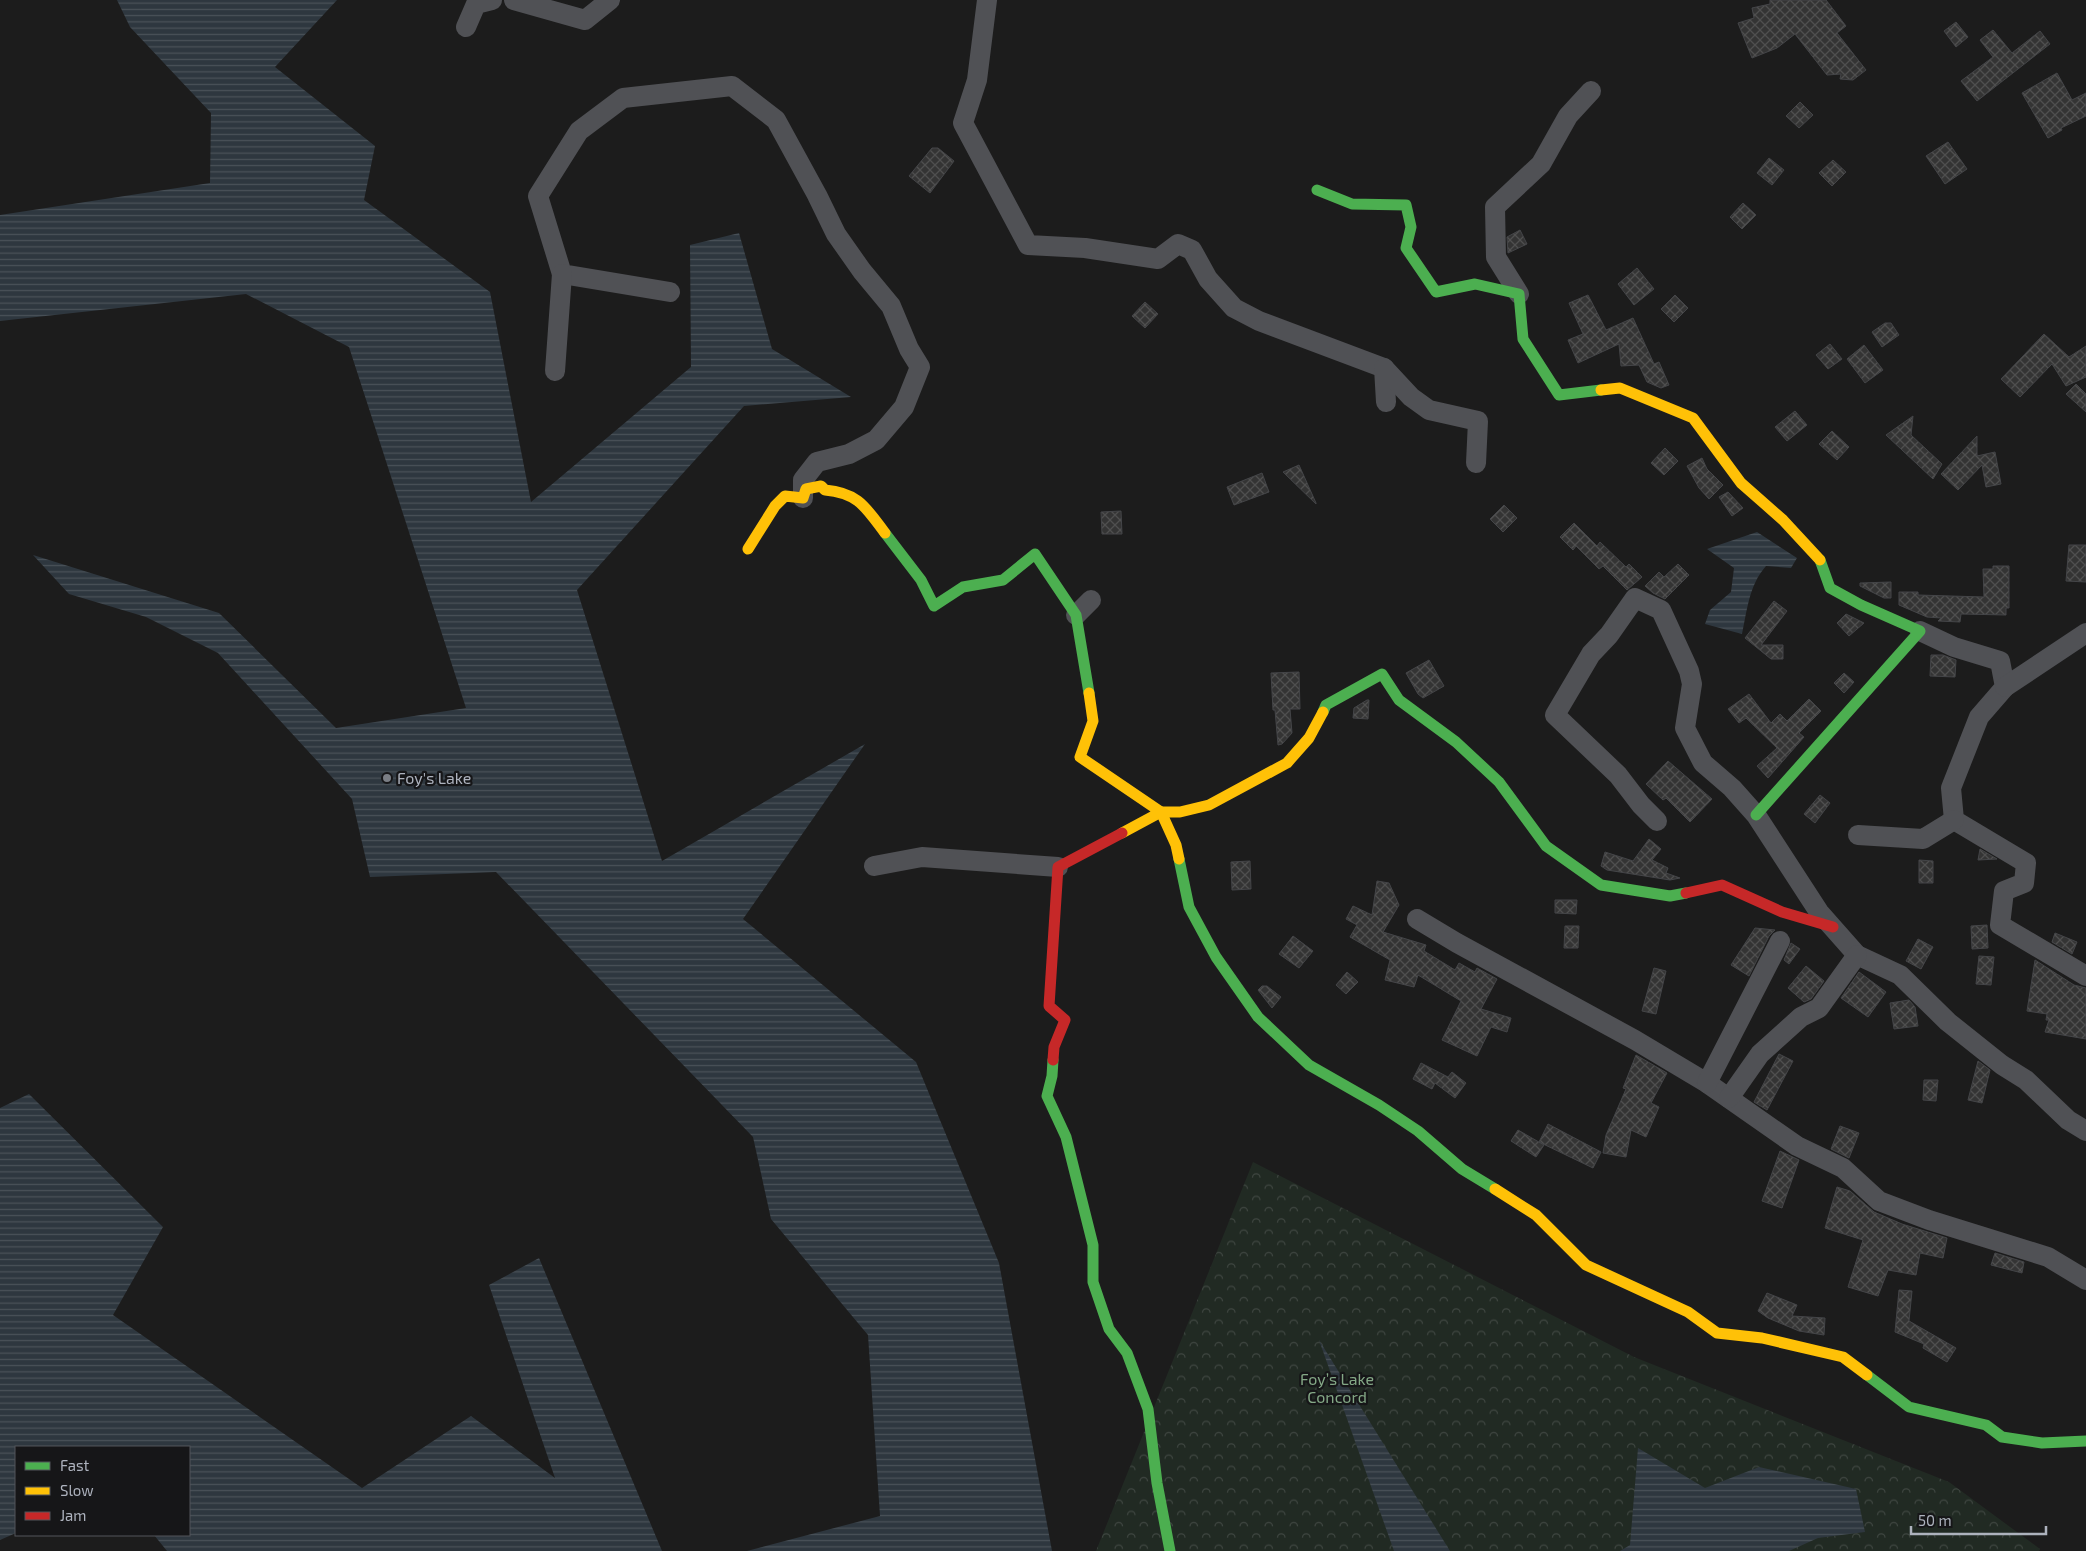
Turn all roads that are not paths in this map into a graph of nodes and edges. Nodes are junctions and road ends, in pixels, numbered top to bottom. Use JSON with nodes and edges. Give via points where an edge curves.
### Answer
{"nodes":[{"id":1,"x":492,"y":0,"type":"edge"},
{"id":2,"x":514,"y":0,"type":"edge"},
{"id":3,"x":610,"y":0,"type":"edge"},
{"id":4,"x":987,"y":0,"type":"edge"},
{"id":5,"x":466,"y":27,"type":"dead end"},
{"id":6,"x":1591,"y":91,"type":"dead end"},
{"id":7,"x":1317,"y":190,"type":"dead end"},
{"id":8,"x":562,"y":274,"type":"junction"},
{"id":9,"x":670,"y":292,"type":"dead end"},
{"id":10,"x":1519,"y":294,"type":"junction"},
{"id":11,"x":1384,"y":368,"type":"junction"},
{"id":12,"x":555,"y":370,"type":"dead end"},
{"id":13,"x":1386,"y":402,"type":"dead end"},
{"id":14,"x":1476,"y":463,"type":"dead end"},
{"id":15,"x":802,"y":498,"type":"junction"},
{"id":16,"x":748,"y":549,"type":"dead end"},
{"id":17,"x":1091,"y":600,"type":"dead end"},
{"id":18,"x":1076,"y":615,"type":"junction"},
{"id":19,"x":1920,"y":631,"type":"junction"},
{"id":20,"x":2086,"y":634,"type":"edge"},
{"id":21,"x":2005,"y":687,"type":"junction"},
{"id":22,"x":1161,"y":812,"type":"junction"},
{"id":23,"x":1756,"y":815,"type":"junction"},
{"id":24,"x":1954,"y":820,"type":"junction"},
{"id":25,"x":1657,"y":821,"type":"dead end"},
{"id":26,"x":1858,"y":834,"type":"dead end"},
{"id":27,"x":874,"y":866,"type":"dead end"},
{"id":28,"x":1058,"y":867,"type":"junction"},
{"id":29,"x":1417,"y":919,"type":"dead end"},
{"id":30,"x":1833,"y":927,"type":"junction"},
{"id":31,"x":1780,"y":941,"type":"dead end"},
{"id":32,"x":1857,"y":954,"type":"junction"},
{"id":33,"x":2086,"y":976,"type":"edge"},
{"id":34,"x":1707,"y":1084,"type":"junction"},
{"id":35,"x":1729,"y":1098,"type":"junction"},
{"id":36,"x":2086,"y":1131,"type":"edge"},
{"id":37,"x":2086,"y":1280,"type":"edge"},
{"id":38,"x":2086,"y":1441,"type":"edge"},
{"id":39,"x":1170,"y":1551,"type":"edge"}],
"edges":[{"from":1,"to":5,"type":"street","via":[[476,4]]},
{"from":2,"to":3,"type":"street","via":[[585,20]]},
{"from":4,"to":11,"type":"street","via":[[977,80],[963,123],[1028,244],[1158,259],[1178,244],[1192,250],[1208,279],[1234,308]]},
{"from":6,"to":10,"type":"street","via":[[1568,116],[1541,164],[1495,207],[1496,257]]},
{"from":7,"to":10,"type":"street","via":[[1352,204],[1406,205],[1411,228],[1406,248],[1436,292],[1475,284]]},
{"from":8,"to":9,"type":"street"},
{"from":8,"to":12,"type":"street"},
{"from":8,"to":15,"type":"street","via":[[538,196],[579,132],[623,98],[732,86],[776,120],[836,234],[891,306],[920,367],[904,407],[876,440],[849,454],[817,462],[803,480]]},
{"from":10,"to":19,"type":"street","via":[[1523,339],[1559,395],[1620,388],[1693,418],[1742,483],[1783,520],[1821,562],[1830,588]]},
{"from":11,"to":13,"type":"street"},
{"from":11,"to":14,"type":"street","via":[[1411,397],[1429,410],[1478,421]]},
{"from":15,"to":16,"type":"street","via":[[785,496]]},
{"from":15,"to":18,"type":"street","via":[[806,489],[821,486],[859,500],[920,580],[934,606],[963,587],[1003,580],[1035,554]]},
{"from":17,"to":18,"type":"street"},
{"from":18,"to":22,"type":"street","via":[[1093,721],[1080,756]]},
{"from":19,"to":21,"type":"street","via":[[1954,647],[2000,660]]},
{"from":19,"to":23,"type":"street"},
{"from":20,"to":21,"type":"street"},
{"from":21,"to":24,"type":"street","via":[[1980,717],[1951,788]]},
{"from":22,"to":28,"type":"street"},
{"from":22,"to":30,"type":"street","via":[[1180,812],[1209,805],[1286,763],[1309,738],[1326,705],[1382,674],[1399,700],[1456,742],[1498,782],[1546,846],[1601,885],[1670,896],[1722,885],[1782,912]]},
{"from":22,"to":38,"type":"street","via":[[1176,845],[1189,907],[1216,957],[1258,1018],[1309,1065],[1379,1105],[1462,1169],[1536,1216],[1586,1265],[1688,1312],[1718,1333],[1762,1338],[1843,1357],[1909,1407],[1986,1425],[2002,1437],[2042,1443]]},
{"from":23,"to":25,"type":"street","via":[[1732,788],[1703,764],[1685,728],[1692,684],[1689,671],[1661,610],[1635,598],[1591,654],[1555,716],[1618,776]]},
{"from":23,"to":30,"type":"street","via":[[1819,912]]},
{"from":24,"to":26,"type":"street","via":[[1922,839]]},
{"from":24,"to":33,"type":"street","via":[[2026,863],[2024,882],[2004,891],[2000,925]]},
{"from":27,"to":28,"type":"street","via":[[922,857]]},
{"from":28,"to":39,"type":"street","via":[[1049,1006],[1065,1020],[1054,1048],[1047,1096],[1066,1137],[1094,1244],[1093,1282],[1109,1328],[1127,1353],[1148,1409],[1156,1483]]},
{"from":29,"to":34,"type":"street","via":[[1636,1040]]},
{"from":30,"to":32,"type":"street"},
{"from":31,"to":34,"type":"street"},
{"from":32,"to":35,"type":"street","via":[[1819,1008],[1801,1017],[1760,1054]]},
{"from":32,"to":36,"type":"street","via":[[1900,975],[1948,1022],[2026,1080],[2068,1120]]},
{"from":34,"to":35,"type":"street"},
{"from":35,"to":37,"type":"street","via":[[1797,1146],[1843,1168],[1879,1201],[2048,1257]]}]}
